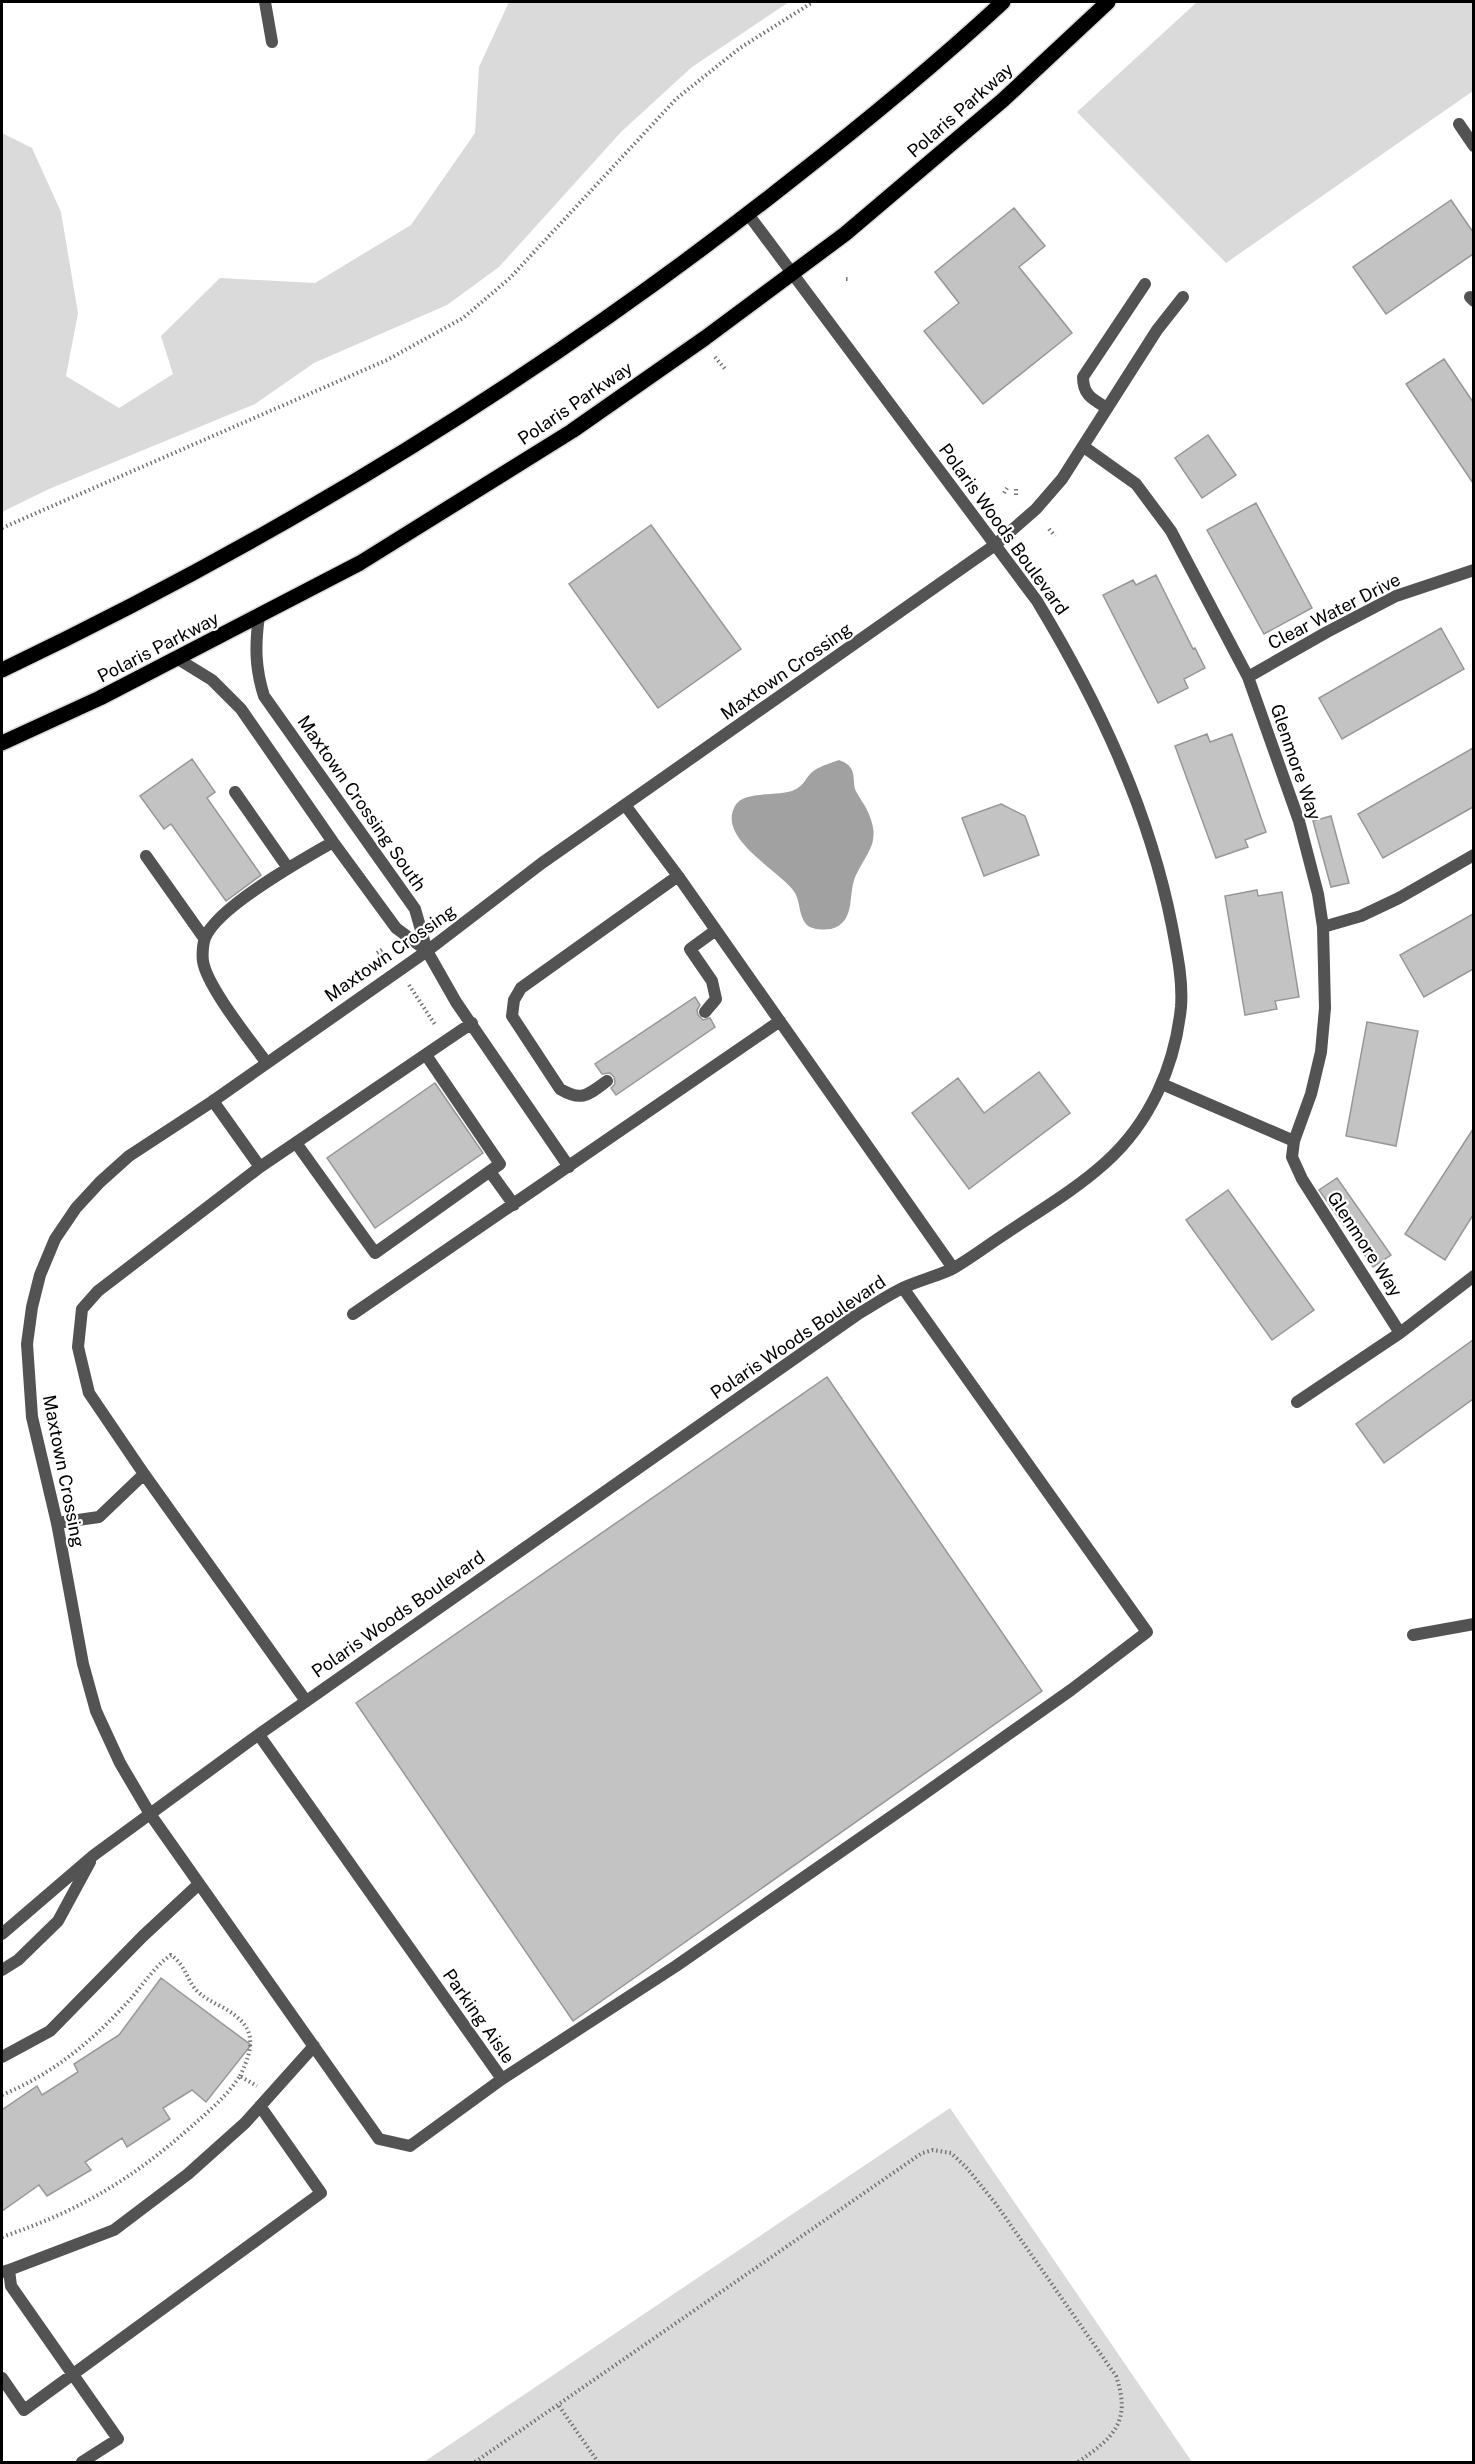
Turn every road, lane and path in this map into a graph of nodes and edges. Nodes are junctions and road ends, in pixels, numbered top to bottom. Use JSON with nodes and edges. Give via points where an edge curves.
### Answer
{"nodes":[{"id":1,"x":265,"y":2,"type":"edge"},
{"id":2,"x":813,"y":2,"type":"edge"},
{"id":3,"x":1003,"y":2,"type":"edge"},
{"id":4,"x":1108,"y":2,"type":"edge"},
{"id":5,"x":272,"y":42,"type":"dead end"},
{"id":6,"x":1459,"y":124,"type":"dead end"},
{"id":7,"x":1473,"y":146,"type":"edge"},
{"id":8,"x":748,"y":214,"type":"junction"},
{"id":9,"x":791,"y":274,"type":"junction"},
{"id":10,"x":1145,"y":284,"type":"dead end"},
{"id":11,"x":1183,"y":297,"type":"dead end"},
{"id":12,"x":715,"y":357,"type":"dead end"},
{"id":13,"x":725,"y":369,"type":"dead end"},
{"id":14,"x":1107,"y":408,"type":"junction"},
{"id":15,"x":1084,"y":447,"type":"junction"},
{"id":16,"x":1007,"y":488,"type":"dead end"},
{"id":17,"x":1016,"y":489,"type":"dead end"},
{"id":18,"x":1004,"y":493,"type":"dead end"},
{"id":19,"x":1016,"y":495,"type":"dead end"},
{"id":20,"x":2,"y":528,"type":"edge"},
{"id":21,"x":1048,"y":529,"type":"dead end"},
{"id":22,"x":1055,"y":536,"type":"dead end"},
{"id":23,"x":995,"y":545,"type":"junction"},
{"id":24,"x":1473,"y":570,"type":"edge"},
{"id":25,"x":259,"y":616,"type":"junction"},
{"id":26,"x":178,"y":659,"type":"junction"},
{"id":27,"x":2,"y":670,"type":"edge"},
{"id":28,"x":1248,"y":677,"type":"junction"},
{"id":29,"x":2,"y":743,"type":"edge"},
{"id":30,"x":235,"y":792,"type":"dead end"},
{"id":31,"x":625,"y":806,"type":"junction"},
{"id":32,"x":333,"y":842,"type":"junction"},
{"id":33,"x":1473,"y":855,"type":"edge"},
{"id":34,"x":146,"y":856,"type":"dead end"},
{"id":35,"x":288,"y":868,"type":"junction"},
{"id":36,"x":678,"y":876,"type":"junction"},
{"id":37,"x":1323,"y":927,"type":"junction"},
{"id":38,"x":716,"y":930,"type":"junction"},
{"id":39,"x":204,"y":938,"type":"junction"},
{"id":40,"x":383,"y":949,"type":"dead end"},
{"id":41,"x":427,"y":951,"type":"junction"},
{"id":42,"x":377,"y":953,"type":"dead end"},
{"id":43,"x":409,"y":986,"type":"dead end"},
{"id":44,"x":705,"y":1012,"type":"dead end"},
{"id":45,"x":780,"y":1021,"type":"junction"},
{"id":46,"x":472,"y":1023,"type":"junction"},
{"id":47,"x":436,"y":1026,"type":"dead end"},
{"id":48,"x":426,"y":1055,"type":"junction"},
{"id":49,"x":266,"y":1062,"type":"junction"},
{"id":50,"x":607,"y":1081,"type":"dead end"},
{"id":51,"x":1162,"y":1084,"type":"junction"},
{"id":52,"x":213,"y":1101,"type":"junction"},
{"id":53,"x":1294,"y":1141,"type":"junction"},
{"id":54,"x":296,"y":1143,"type":"junction"},
{"id":55,"x":260,"y":1167,"type":"junction"},
{"id":56,"x":569,"y":1167,"type":"junction"},
{"id":57,"x":491,"y":1173,"type":"junction"},
{"id":58,"x":514,"y":1205,"type":"junction"},
{"id":59,"x":953,"y":1268,"type":"junction"},
{"id":60,"x":1473,"y":1276,"type":"edge"},
{"id":61,"x":903,"y":1288,"type":"junction"},
{"id":62,"x":353,"y":1314,"type":"dead end"},
{"id":63,"x":1400,"y":1333,"type":"junction"},
{"id":64,"x":1296,"y":1402,"type":"dead end"},
{"id":65,"x":144,"y":1474,"type":"junction"},
{"id":66,"x":57,"y":1523,"type":"junction"},
{"id":67,"x":1473,"y":1624,"type":"edge"},
{"id":68,"x":1413,"y":1635,"type":"dead end"},
{"id":69,"x":306,"y":1701,"type":"junction"},
{"id":70,"x":259,"y":1735,"type":"junction"},
{"id":71,"x":150,"y":1814,"type":"junction"},
{"id":72,"x":94,"y":1855,"type":"junction"},
{"id":73,"x":199,"y":1884,"type":"junction"},
{"id":74,"x":2,"y":1934,"type":"edge"},
{"id":75,"x":2,"y":1970,"type":"edge"},
{"id":76,"x":314,"y":2046,"type":"junction"},
{"id":77,"x":2,"y":2057,"type":"edge"},
{"id":78,"x":240,"y":2076,"type":"junction"},
{"id":79,"x":502,"y":2079,"type":"junction"},
{"id":80,"x":272,"y":2094,"type":"junction"},
{"id":81,"x":2,"y":2095,"type":"edge"},
{"id":82,"x":260,"y":2106,"type":"junction"},
{"id":83,"x":2,"y":2236,"type":"edge"},
{"id":84,"x":5,"y":2271,"type":"edge"},
{"id":85,"x":74,"y":2376,"type":"junction"},
{"id":86,"x":2,"y":2379,"type":"edge"},
{"id":87,"x":559,"y":2406,"type":"junction"},
{"id":88,"x":82,"y":2463,"type":"edge"},
{"id":89,"x":475,"y":2463,"type":"edge"},
{"id":90,"x":598,"y":2463,"type":"edge"},
{"id":91,"x":1078,"y":2463,"type":"edge"}],
"edges":[{"from":1,"to":5,"type":"street"},
{"from":2,"to":20,"type":"path","via":[[740,48],[676,99],[510,278],[463,318],[387,360]]},
{"from":3,"to":8,"type":"main road","via":[[858,128]]},
{"from":4,"to":9,"type":"main road","name":"Polaris Parkway","via":[[951,145]]},
{"from":6,"to":7,"type":"street"},
{"from":8,"to":9,"type":"street","name":"Polaris Woods Boulevard"},
{"from":8,"to":27,"type":"main road","via":[[613,315],[462,415],[268,530]]},
{"from":9,"to":23,"type":"street","name":"Polaris Woods Boulevard"},
{"from":9,"to":25,"type":"main road","name":"Polaris Parkway","via":[[572,430],[360,563]]},
{"from":10,"to":14,"type":"street","via":[[1083,377],[1083,390]]},
{"from":11,"to":14,"type":"street","name":"Maxtown Crossing"},
{"from":12,"to":13,"type":"path"},
{"from":14,"to":15,"type":"street","name":"Maxtown Crossing"},
{"from":15,"to":23,"type":"street","name":"Maxtown Crossing","via":[[1035,509]]},
{"from":15,"to":28,"type":"street","name":"Glenmore Way","via":[[1136,484],[1170,531]]},
{"from":16,"to":18,"type":"path"},
{"from":17,"to":19,"type":"path"},
{"from":21,"to":22,"type":"path"},
{"from":23,"to":31,"type":"street","name":"Maxtown Crossing"},
{"from":23,"to":51,"type":"street","name":"Polaris Woods Boulevard","via":[[1037,601],[1072,658],[1111,737],[1150,841],[1180,970],[1176,1041]]},
{"from":24,"to":28,"type":"street","name":"Clear Water Drive","via":[[1396,596]]},
{"from":25,"to":26,"type":"main road","name":"Polaris Parkway"},
{"from":25,"to":41,"type":"street","name":"Maxtown Crossing South","via":[[255,648],[264,696],[415,909]]},
{"from":26,"to":29,"type":"main road","name":"Polaris Parkway"},
{"from":26,"to":32,"type":"street","via":[[212,680],[241,710]]},
{"from":28,"to":37,"type":"street","name":"Glenmore Way","via":[[1299,821]]},
{"from":30,"to":35,"type":"street"},
{"from":31,"to":36,"type":"street"},
{"from":31,"to":41,"type":"street","name":"Maxtown Crossing","via":[[542,863]]},
{"from":32,"to":35,"type":"street"},
{"from":32,"to":41,"type":"street","via":[[396,928]]},
{"from":33,"to":37,"type":"street","via":[[1389,903]]},
{"from":34,"to":39,"type":"street"},
{"from":35,"to":39,"type":"street","via":[[243,898]]},
{"from":36,"to":38,"type":"street"},
{"from":36,"to":50,"type":"street","via":[[521,988],[514,1000],[512,1016],[560,1089],[572,1096],[588,1095]]},
{"from":37,"to":53,"type":"street","name":"Glenmore Way","via":[[1325,1008],[1321,1052]]},
{"from":38,"to":44,"type":"street","via":[[690,949],[712,981],[716,999]]},
{"from":38,"to":45,"type":"street"},
{"from":39,"to":49,"type":"street","via":[[203,962],[216,991]]},
{"from":40,"to":42,"type":"path"},
{"from":41,"to":46,"type":"street"},
{"from":41,"to":49,"type":"street","name":"Maxtown Crossing"},
{"from":43,"to":47,"type":"path"},
{"from":45,"to":56,"type":"street"},
{"from":45,"to":59,"type":"street"},
{"from":46,"to":48,"type":"street"},
{"from":46,"to":56,"type":"street"},
{"from":48,"to":54,"type":"street"},
{"from":48,"to":57,"type":"street","via":[[500,1164]]},
{"from":49,"to":52,"type":"street","name":"Maxtown Crossing"},
{"from":51,"to":53,"type":"street"},
{"from":51,"to":59,"type":"street","name":"Polaris Woods Boulevard","via":[[1131,1136],[1106,1162]]},
{"from":52,"to":55,"type":"street"},
{"from":52,"to":66,"type":"street","name":"Maxtown Crossing","via":[[129,1156],[99,1182],[55,1239],[40,1275],[27,1344],[28,1375],[33,1417]]},
{"from":53,"to":63,"type":"street","name":"Glenmore Way","via":[[1292,1157],[1302,1179]]},
{"from":54,"to":55,"type":"street"},
{"from":54,"to":57,"type":"street","via":[[375,1252]]},
{"from":55,"to":65,"type":"street","via":[[98,1291],[82,1309],[78,1347],[89,1393]]},
{"from":56,"to":58,"type":"street"},
{"from":57,"to":58,"type":"street"},
{"from":58,"to":62,"type":"street"},
{"from":59,"to":61,"type":"street","name":"Polaris Woods Boulevard"},
{"from":60,"to":63,"type":"street"},
{"from":61,"to":69,"type":"street","name":"Polaris Woods Boulevard","via":[[858,1314]]},
{"from":61,"to":79,"type":"street","via":[[1147,1632],[1071,1690],[676,1966]]},
{"from":63,"to":64,"type":"street"},
{"from":65,"to":66,"type":"street","via":[[99,1517]]},
{"from":65,"to":69,"type":"street"},
{"from":66,"to":71,"type":"street","name":"Maxtown Crossing","via":[[83,1664],[96,1711]]},
{"from":67,"to":68,"type":"street"},
{"from":69,"to":70,"type":"street","name":"Polaris Woods Boulevard"},
{"from":70,"to":71,"type":"street","name":"Polaris Woods Boulevard"},
{"from":70,"to":79,"type":"street","name":"Parking Aisle"},
{"from":71,"to":72,"type":"street","name":"Polaris Woods Boulevard"},
{"from":71,"to":73,"type":"street","name":"Parking Aisle"},
{"from":72,"to":74,"type":"street","name":"Polaris Woods Boulevard"},
{"from":72,"to":75,"type":"street","name":"Polaris Woods Boulevard","via":[[58,1921],[18,1960]]},
{"from":73,"to":76,"type":"street","name":"Parking Aisle"},
{"from":73,"to":77,"type":"street","via":[[50,2031]]},
{"from":76,"to":79,"type":"street","name":"Parking Aisle","via":[[379,2139],[410,2146]]},
{"from":76,"to":80,"type":"street"},
{"from":78,"to":80,"type":"path"},
{"from":78,"to":81,"type":"path","via":[[250,2055],[249,2033],[232,2014],[192,1986],[186,1970],[171,1955],[72,2056]]},
{"from":78,"to":83,"type":"path","via":[[218,2104],[129,2178],[42,2223]]},
{"from":80,"to":82,"type":"street"},
{"from":82,"to":84,"type":"street","via":[[189,2174],[114,2230]]},
{"from":82,"to":85,"type":"street","via":[[321,2193]]},
{"from":84,"to":85,"type":"street","via":[[11,2286]]},
{"from":85,"to":86,"type":"street","via":[[24,2410]]},
{"from":85,"to":88,"type":"street","via":[[118,2439]]},
{"from":87,"to":89,"type":"path"},
{"from":87,"to":90,"type":"path"},
{"from":87,"to":91,"type":"path","via":[[922,2153],[941,2150],[951,2153],[966,2167],[996,2204],[1116,2376],[1122,2394],[1120,2421],[1104,2444]]}]}
